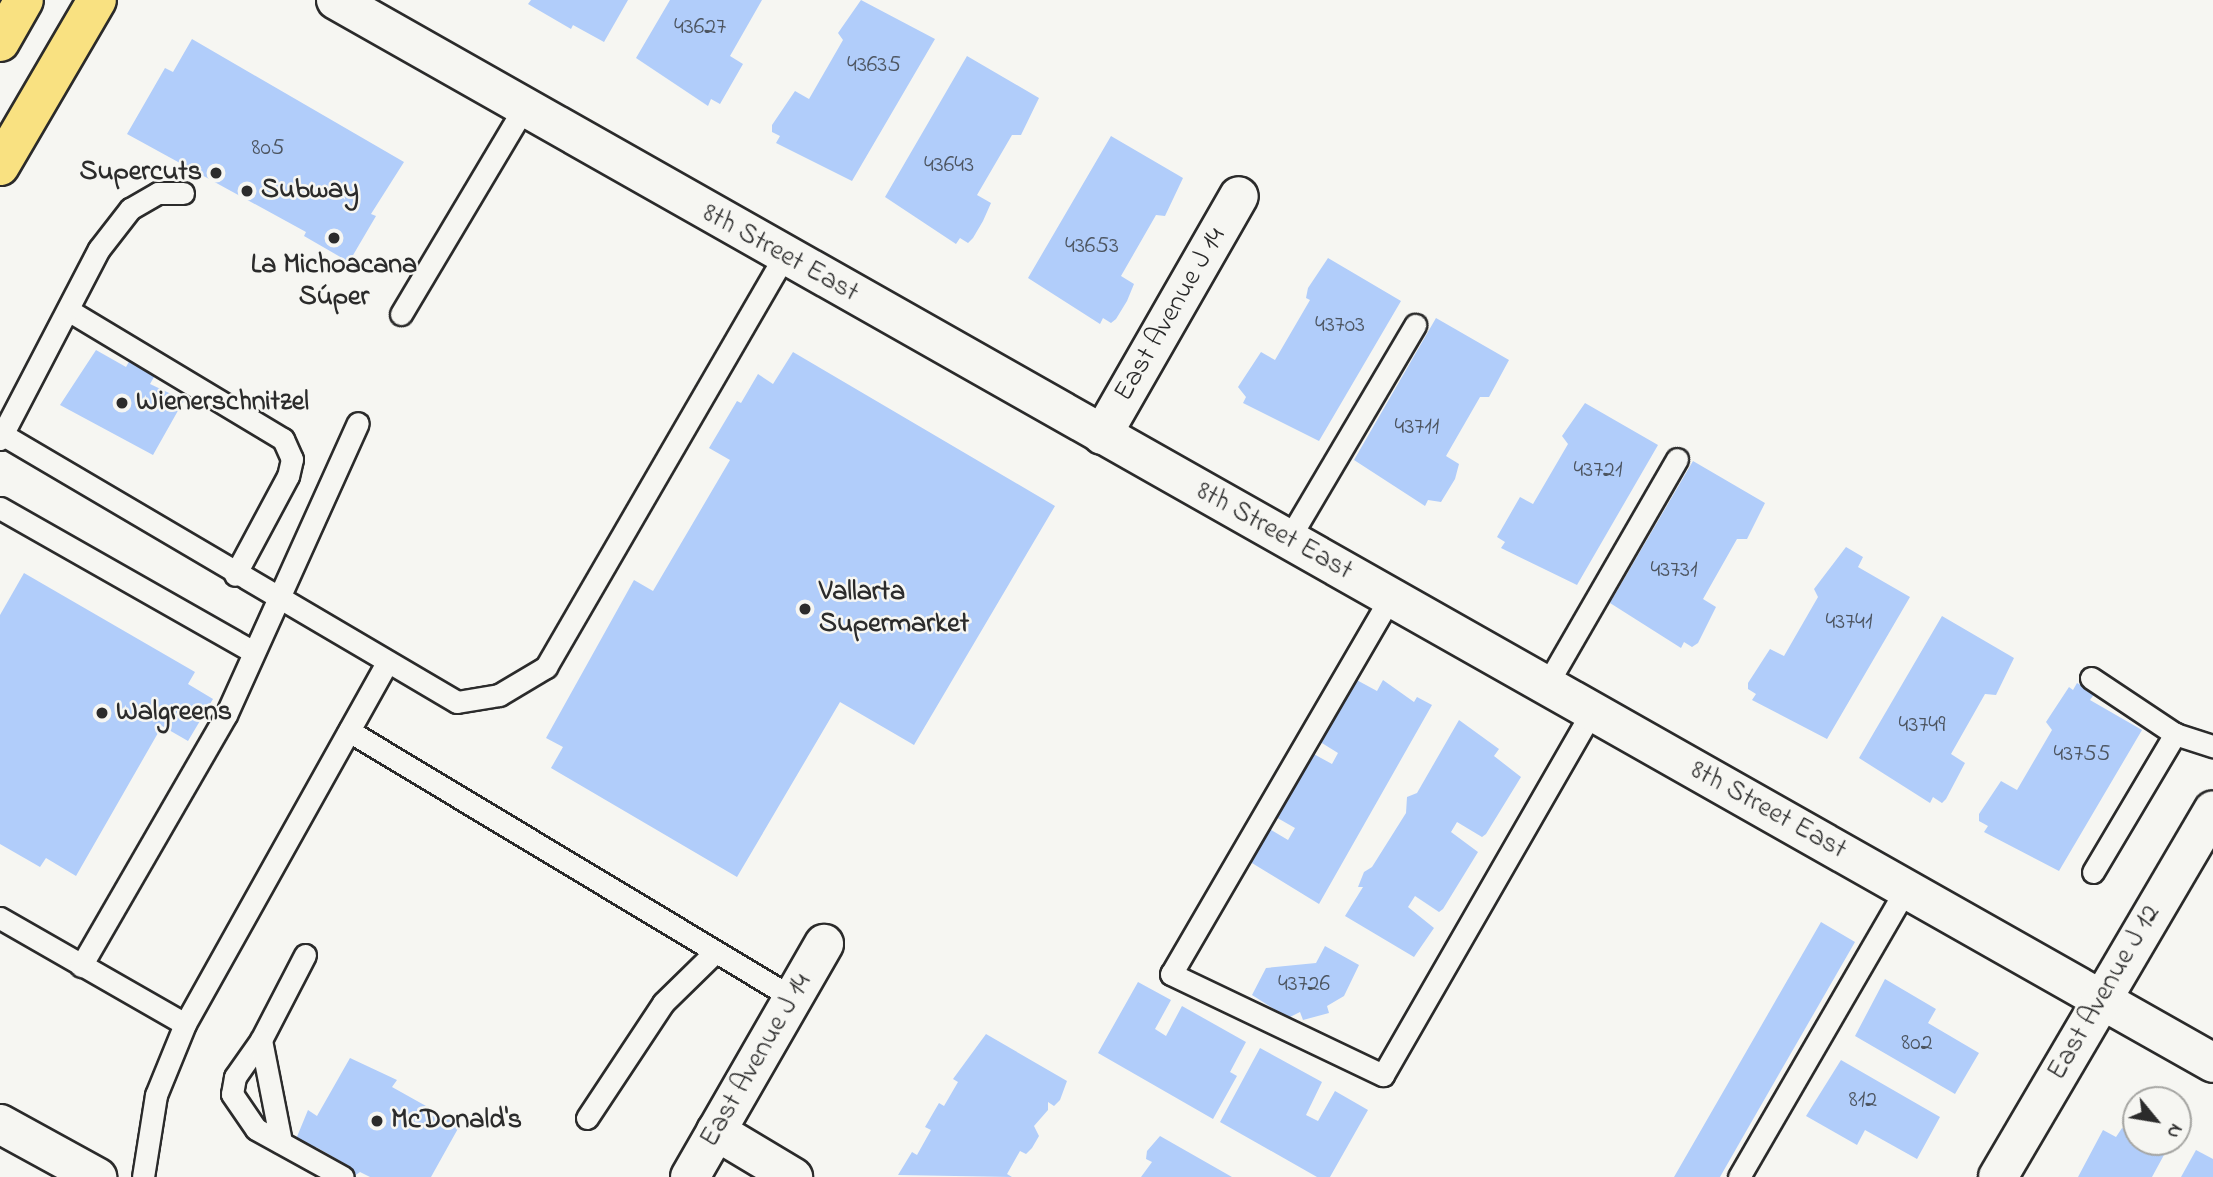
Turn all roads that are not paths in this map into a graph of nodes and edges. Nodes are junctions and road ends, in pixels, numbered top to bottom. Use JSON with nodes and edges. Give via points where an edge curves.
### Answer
{"nodes":[{"id":1,"x":24,"y":0,"type":"edge"},
{"id":2,"x":97,"y":0,"type":"edge"},
{"id":3,"x":337,"y":0,"type":"edge"},
{"id":4,"x":0,"y":42,"type":"edge"},
{"id":5,"x":523,"y":109,"type":"junction"},
{"id":6,"x":0,"y":166,"type":"edge"},
{"id":7,"x":183,"y":193,"type":"dead end"},
{"id":8,"x":1239,"y":196,"type":"dead end"},
{"id":9,"x":784,"y":257,"type":"junction"},
{"id":10,"x":68,"y":310,"type":"junction"},
{"id":11,"x":401,"y":314,"type":"dead end"},
{"id":12,"x":1415,"y":325,"type":"dead end"},
{"id":13,"x":358,"y":423,"type":"dead end"},
{"id":14,"x":1102,"y":435,"type":"junction"},
{"id":15,"x":1,"y":436,"type":"edge"},
{"id":16,"x":1677,"y":459,"type":"dead end"},
{"id":17,"x":0,"y":509,"type":"edge"},
{"id":18,"x":1287,"y":540,"type":"junction"},
{"id":19,"x":236,"y":575,"type":"junction"},
{"id":20,"x":1390,"y":598,"type":"junction"},
{"id":21,"x":278,"y":600,"type":"junction"},
{"id":22,"x":251,"y":651,"type":"junction"},
{"id":23,"x":386,"y":664,"type":"junction"},
{"id":24,"x":2091,"y":678,"type":"dead end"},
{"id":25,"x":1546,"y":686,"type":"junction"},
{"id":26,"x":1592,"y":712,"type":"junction"},
{"id":27,"x":349,"y":732,"type":"junction"},
{"id":28,"x":2175,"y":734,"type":"junction"},
{"id":29,"x":2213,"y":746,"type":"edge"},
{"id":30,"x":2213,"y":810,"type":"edge"},
{"id":31,"x":2093,"y":872,"type":"dead end"},
{"id":32,"x":1906,"y":889,"type":"junction"},
{"id":33,"x":0,"y":918,"type":"edge"},
{"id":34,"x":824,"y":944,"type":"dead end"},
{"id":35,"x":715,"y":951,"type":"junction"},
{"id":36,"x":305,"y":955,"type":"dead end"},
{"id":37,"x":81,"y":966,"type":"junction"},
{"id":38,"x":793,"y":998,"type":"junction"},
{"id":39,"x":2102,"y":1000,"type":"junction"},
{"id":40,"x":186,"y":1024,"type":"junction"},
{"id":41,"x":261,"y":1040,"type":"junction"},
{"id":42,"x":2213,"y":1063,"type":"edge"},
{"id":43,"x":587,"y":1118,"type":"dead end"},
{"id":44,"x":0,"y":1124,"type":"edge"},
{"id":45,"x":716,"y":1131,"type":"junction"},
{"id":46,"x":281,"y":1142,"type":"junction"},
{"id":47,"x":97,"y":1177,"type":"edge"},
{"id":48,"x":143,"y":1177,"type":"edge"},
{"id":49,"x":343,"y":1177,"type":"edge"},
{"id":50,"x":690,"y":1177,"type":"edge"},
{"id":51,"x":793,"y":1177,"type":"edge"},
{"id":52,"x":1739,"y":1177,"type":"edge"},
{"id":53,"x":1998,"y":1177,"type":"edge"}],
"edges":[{"from":1,"to":4,"type":"main road"},
{"from":2,"to":6,"type":"main road"},
{"from":3,"to":5,"type":"street","name":"8th Street East"},
{"from":5,"to":9,"type":"street","name":"8th Street East"},
{"from":5,"to":11,"type":"lane"},
{"from":7,"to":10,"type":"lane","via":[[158,193],[130,209],[99,250]]},
{"from":8,"to":14,"type":"street","name":"East Avenue J 14"},
{"from":9,"to":14,"type":"street","name":"8th Street East"},
{"from":9,"to":23,"type":"lane","via":[[546,667],[499,695],[457,702]]},
{"from":10,"to":15,"type":"lane"},
{"from":10,"to":19,"type":"lane","via":[[283,439],[292,459],[288,476]]},
{"from":12,"to":18,"type":"lane"},
{"from":13,"to":21,"type":"lane"},
{"from":14,"to":18,"type":"street","name":"8th Street East"},
{"from":15,"to":19,"type":"lane"},
{"from":16,"to":25,"type":"lane"},
{"from":17,"to":22,"type":"lane"},
{"from":18,"to":20,"type":"street","name":"8th Street East"},
{"from":19,"to":21,"type":"lane"},
{"from":20,"to":25,"type":"street","name":"8th Street East"},
{"from":20,"to":26,"type":"lane","via":[[1171,974],[1383,1075]]},
{"from":21,"to":22,"type":"lane"},
{"from":21,"to":23,"type":"lane"},
{"from":22,"to":37,"type":"lane","via":[[226,715]]},
{"from":23,"to":27,"type":"lane"},
{"from":24,"to":28,"type":"lane"},
{"from":25,"to":26,"type":"street","name":"8th Street East"},
{"from":26,"to":32,"type":"street","name":"8th Street East"},
{"from":27,"to":35,"type":"lane"},
{"from":27,"to":40,"type":"lane"},
{"from":28,"to":29,"type":"lane"},
{"from":28,"to":31,"type":"lane"},
{"from":30,"to":39,"type":"street","name":"East Avenue J 12"},
{"from":32,"to":39,"type":"street","name":"8th Street East"},
{"from":32,"to":52,"type":"lane"},
{"from":33,"to":37,"type":"lane"},
{"from":34,"to":38,"type":"street","name":"East Avenue J 14"},
{"from":35,"to":38,"type":"lane"},
{"from":35,"to":43,"type":"lane","via":[[663,1003]]},
{"from":36,"to":41,"type":"lane"},
{"from":37,"to":40,"type":"lane"},
{"from":38,"to":45,"type":"street","name":"East Avenue J 14"},
{"from":39,"to":42,"type":"street","name":"8th Street East"},
{"from":39,"to":53,"type":"street","name":"East Avenue J 12"},
{"from":40,"to":48,"type":"lane","via":[[156,1095]]},
{"from":41,"to":46,"type":"lane"},
{"from":41,"to":46,"type":"lane","via":[[235,1077],[232,1094],[256,1129]]},
{"from":44,"to":47,"type":"street"},
{"from":45,"to":50,"type":"street","name":"East Avenue J 14"},
{"from":45,"to":51,"type":"street"},
{"from":46,"to":49,"type":"lane"}]}
